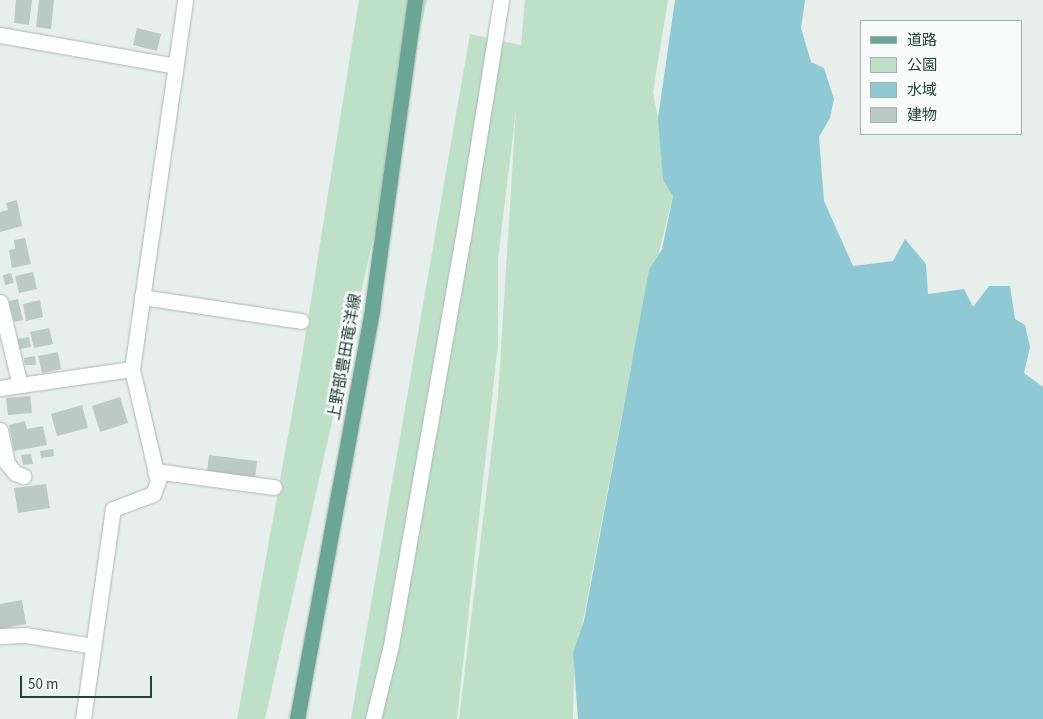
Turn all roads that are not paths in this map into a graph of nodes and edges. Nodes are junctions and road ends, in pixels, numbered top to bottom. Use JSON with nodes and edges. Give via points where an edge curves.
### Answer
{"nodes":[{"id":1,"x":185,"y":0,"type":"edge"},
{"id":2,"x":415,"y":0,"type":"edge"},
{"id":3,"x":501,"y":0,"type":"edge"},
{"id":4,"x":0,"y":35,"type":"edge"},
{"id":5,"x":175,"y":66,"type":"junction"},
{"id":6,"x":142,"y":297,"type":"junction"},
{"id":7,"x":0,"y":302,"type":"edge"},
{"id":8,"x":301,"y":321,"type":"dead end"},
{"id":9,"x":132,"y":368,"type":"junction"},
{"id":10,"x":20,"y":385,"type":"junction"},
{"id":11,"x":0,"y":388,"type":"edge"},
{"id":12,"x":0,"y":430,"type":"edge"},
{"id":13,"x":155,"y":471,"type":"junction"},
{"id":14,"x":23,"y":476,"type":"dead end"},
{"id":15,"x":274,"y":487,"type":"dead end"},
{"id":16,"x":0,"y":636,"type":"edge"},
{"id":17,"x":93,"y":646,"type":"junction"},
{"id":18,"x":83,"y":719,"type":"edge"},
{"id":19,"x":297,"y":719,"type":"edge"},
{"id":20,"x":373,"y":719,"type":"edge"}],
"edges":[{"from":1,"to":5,"type":"street"},
{"from":2,"to":19,"type":"main road","name":"上野部豊田竜洋線","via":[[372,309]]},
{"from":3,"to":20,"type":"street","via":[[463,238],[391,645]]},
{"from":4,"to":5,"type":"street"},
{"from":5,"to":6,"type":"street"},
{"from":6,"to":8,"type":"street"},
{"from":6,"to":9,"type":"street"},
{"from":7,"to":10,"type":"street"},
{"from":9,"to":10,"type":"street"},
{"from":9,"to":13,"type":"street"},
{"from":10,"to":11,"type":"street"},
{"from":12,"to":14,"type":"street","via":[[7,463],[15,473]]},
{"from":13,"to":15,"type":"street"},
{"from":13,"to":17,"type":"street","via":[[158,481],[153,494],[113,509]]},
{"from":16,"to":17,"type":"street","via":[[26,634]]},
{"from":17,"to":18,"type":"street"}]}
